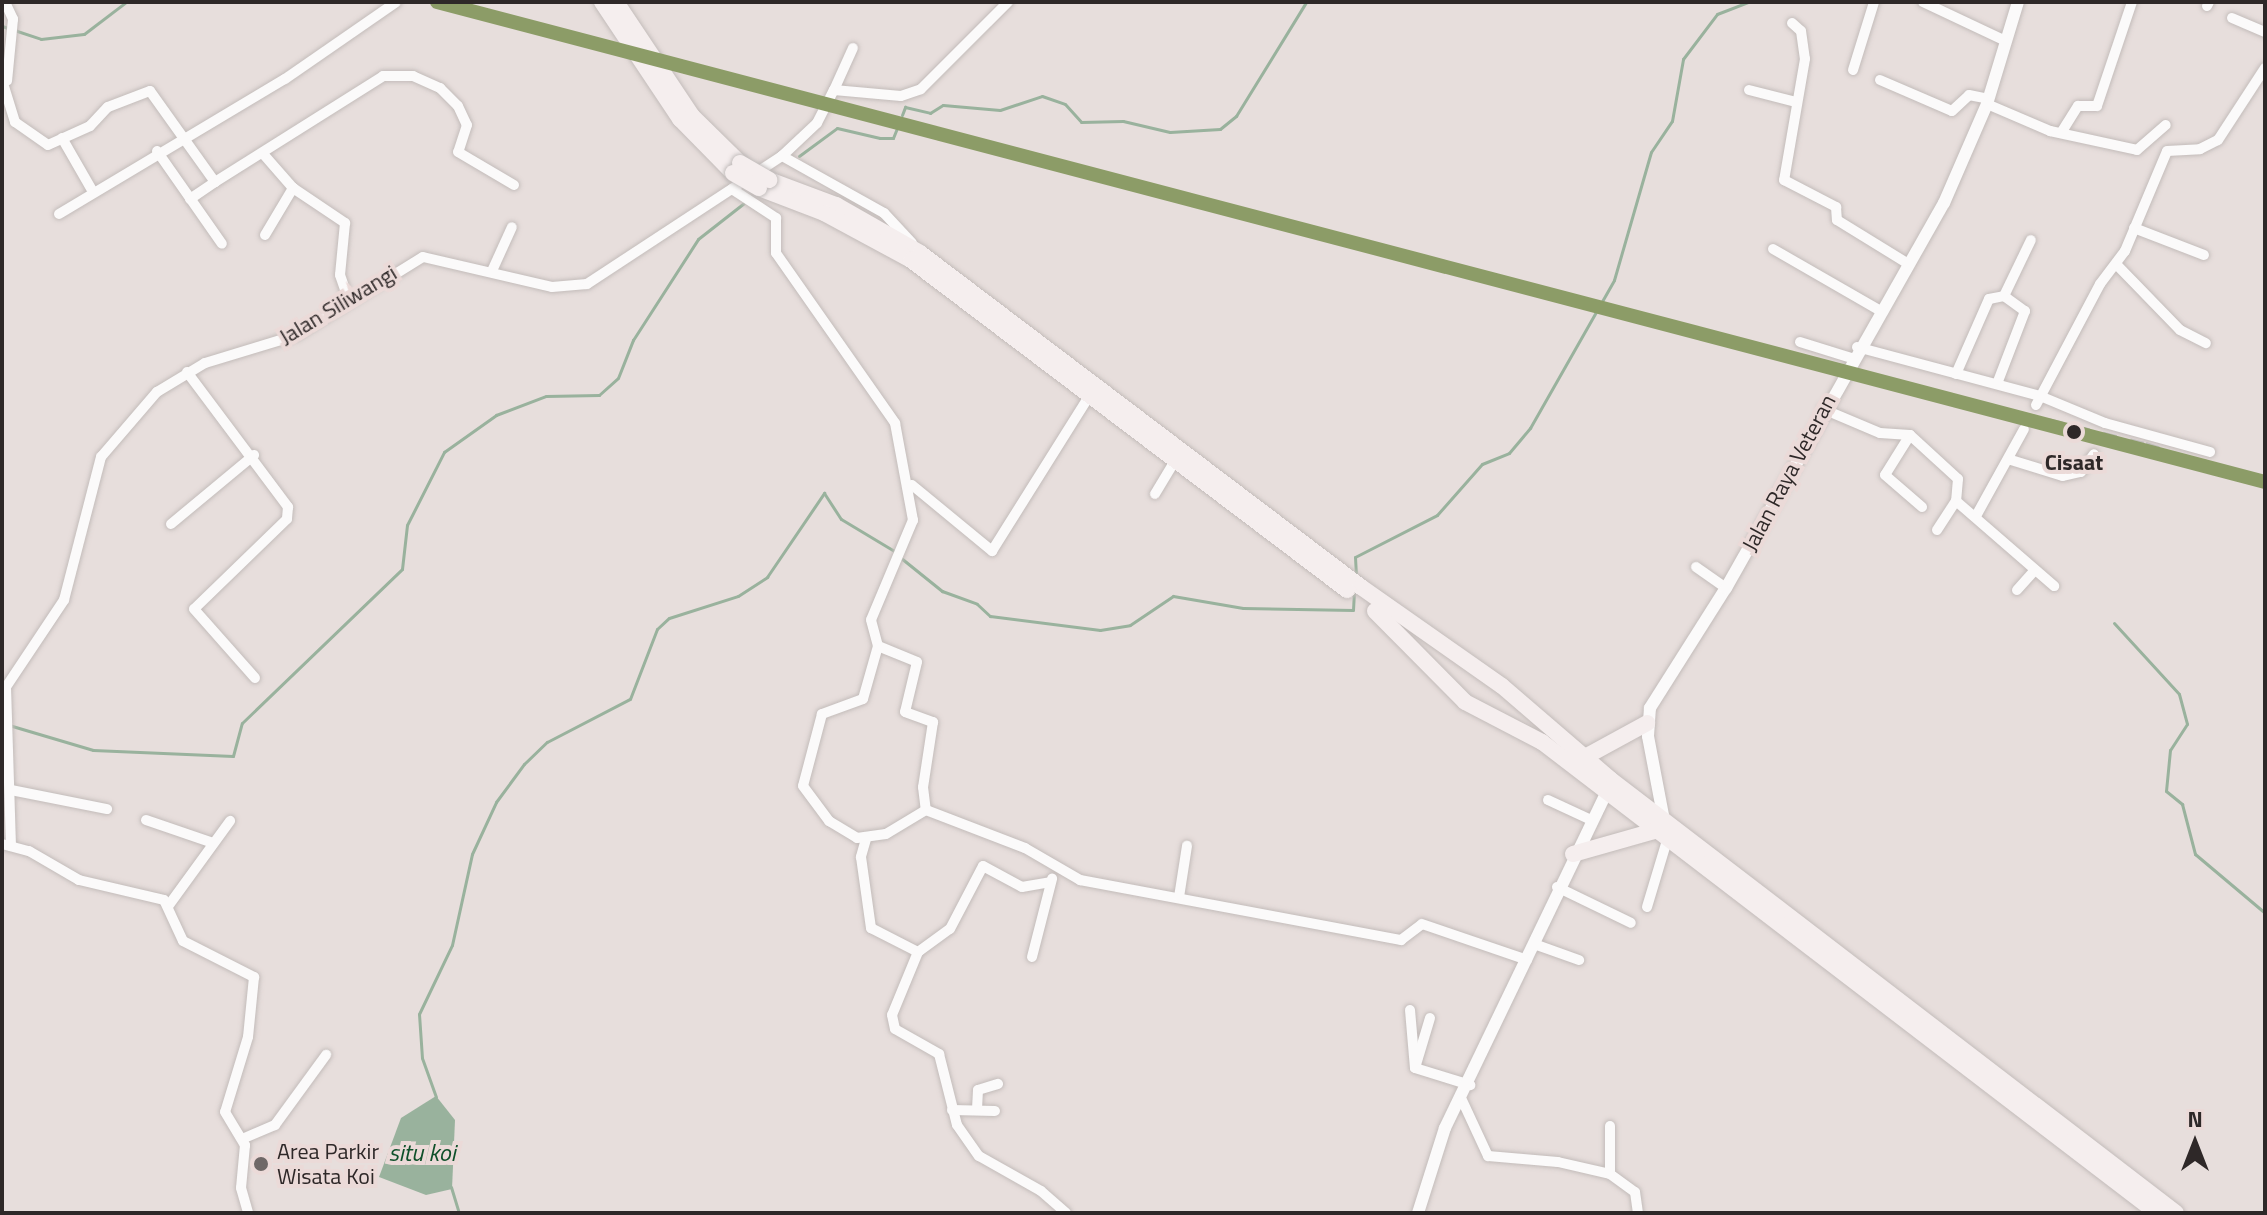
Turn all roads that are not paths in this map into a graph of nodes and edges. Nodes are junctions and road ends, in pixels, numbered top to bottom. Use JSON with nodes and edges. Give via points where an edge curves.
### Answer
{"nodes":[{"id":1,"x":5,"y":2,"type":"edge"},
{"id":2,"x":396,"y":2,"type":"edge"},
{"id":3,"x":602,"y":2,"type":"edge"},
{"id":4,"x":616,"y":2,"type":"edge"},
{"id":5,"x":1008,"y":2,"type":"edge"},
{"id":6,"x":1874,"y":2,"type":"edge"},
{"id":7,"x":1923,"y":2,"type":"edge"},
{"id":8,"x":2018,"y":2,"type":"edge"},
{"id":9,"x":2132,"y":2,"type":"edge"},
{"id":10,"x":2232,"y":18,"type":"dead end"},
{"id":11,"x":624,"y":22,"type":"junction"},
{"id":12,"x":1792,"y":23,"type":"dead end"},
{"id":13,"x":2265,"y":32,"type":"edge"},
{"id":14,"x":2006,"y":41,"type":"junction"},
{"id":15,"x":853,"y":48,"type":"dead end"},
{"id":16,"x":2265,"y":68,"type":"edge"},
{"id":17,"x":1853,"y":70,"type":"dead end"},
{"id":18,"x":5,"y":80,"type":"edge"},
{"id":19,"x":1880,"y":80,"type":"dead end"},
{"id":20,"x":834,"y":90,"type":"junction"},
{"id":21,"x":1749,"y":90,"type":"dead end"},
{"id":22,"x":1796,"y":102,"type":"junction"},
{"id":23,"x":1988,"y":102,"type":"junction"},
{"id":24,"x":2166,"y":125,"type":"dead end"},
{"id":25,"x":2061,"y":133,"type":"junction"},
{"id":26,"x":185,"y":136,"type":"junction"},
{"id":27,"x":62,"y":138,"type":"junction"},
{"id":28,"x":157,"y":151,"type":"junction"},
{"id":29,"x":265,"y":156,"type":"junction"},
{"id":30,"x":782,"y":156,"type":"junction"},
{"id":31,"x":735,"y":175,"type":"junction"},
{"id":32,"x":215,"y":182,"type":"junction"},
{"id":33,"x":514,"y":185,"type":"dead end"},
{"id":34,"x":293,"y":188,"type":"junction"},
{"id":35,"x":93,"y":192,"type":"junction"},
{"id":36,"x":756,"y":193,"type":"junction"},
{"id":37,"x":190,"y":199,"type":"junction"},
{"id":38,"x":59,"y":214,"type":"dead end"},
{"id":39,"x":512,"y":227,"type":"dead end"},
{"id":40,"x":2134,"y":228,"type":"junction"},
{"id":41,"x":265,"y":235,"type":"dead end"},
{"id":42,"x":2031,"y":240,"type":"dead end"},
{"id":43,"x":222,"y":244,"type":"dead end"},
{"id":44,"x":1773,"y":249,"type":"dead end"},
{"id":45,"x":920,"y":253,"type":"junction"},
{"id":46,"x":2204,"y":255,"type":"dead end"},
{"id":47,"x":1907,"y":263,"type":"junction"},
{"id":48,"x":2116,"y":264,"type":"junction"},
{"id":49,"x":492,"y":271,"type":"junction"},
{"id":50,"x":2005,"y":294,"type":"junction"},
{"id":51,"x":348,"y":298,"type":"junction"},
{"id":52,"x":1879,"y":310,"type":"junction"},
{"id":53,"x":1800,"y":342,"type":"dead end"},
{"id":54,"x":2206,"y":343,"type":"dead end"},
{"id":55,"x":1854,"y":352,"type":"junction"},
{"id":56,"x":187,"y":372,"type":"junction"},
{"id":57,"x":1956,"y":374,"type":"junction"},
{"id":58,"x":1997,"y":384,"type":"junction"},
{"id":59,"x":1090,"y":395,"type":"junction"},
{"id":60,"x":2038,"y":400,"type":"junction"},
{"id":61,"x":1823,"y":409,"type":"junction"},
{"id":62,"x":2024,"y":429,"type":"dead end"},
{"id":63,"x":1910,"y":435,"type":"junction"},
{"id":64,"x":2210,"y":452,"type":"dead end"},
{"id":65,"x":2094,"y":454,"type":"dead end"},
{"id":66,"x":254,"y":455,"type":"junction"},
{"id":67,"x":2011,"y":460,"type":"junction"},
{"id":68,"x":1175,"y":461,"type":"junction"},
{"id":69,"x":911,"y":484,"type":"junction"},
{"id":70,"x":1155,"y":494,"type":"dead end"},
{"id":71,"x":1956,"y":501,"type":"junction"},
{"id":72,"x":1922,"y":507,"type":"dead end"},
{"id":73,"x":1976,"y":516,"type":"junction"},
{"id":74,"x":171,"y":524,"type":"dead end"},
{"id":75,"x":1273,"y":528,"type":"junction"},
{"id":76,"x":1937,"y":530,"type":"dead end"},
{"id":77,"x":1696,"y":567,"type":"dead end"},
{"id":78,"x":2035,"y":570,"type":"junction"},
{"id":79,"x":2054,"y":586,"type":"dead end"},
{"id":80,"x":1726,"y":588,"type":"junction"},
{"id":81,"x":2017,"y":590,"type":"dead end"},
{"id":82,"x":878,"y":646,"type":"junction"},
{"id":83,"x":255,"y":678,"type":"dead end"},
{"id":84,"x":4,"y":695,"type":"edge"},
{"id":85,"x":1647,"y":723,"type":"junction"},
{"id":86,"x":1585,"y":757,"type":"junction"},
{"id":87,"x":11,"y":790,"type":"junction"},
{"id":88,"x":1607,"y":791,"type":"junction"},
{"id":89,"x":1548,"y":800,"type":"dead end"},
{"id":90,"x":107,"y":809,"type":"dead end"},
{"id":91,"x":926,"y":810,"type":"junction"},
{"id":92,"x":146,"y":820,"type":"dead end"},
{"id":93,"x":1591,"y":820,"type":"junction"},
{"id":94,"x":230,"y":821,"type":"dead end"},
{"id":95,"x":1663,"y":827,"type":"junction"},
{"id":96,"x":866,"y":839,"type":"junction"},
{"id":97,"x":213,"y":843,"type":"junction"},
{"id":98,"x":6,"y":845,"type":"edge"},
{"id":99,"x":1187,"y":846,"type":"dead end"},
{"id":100,"x":1573,"y":854,"type":"junction"},
{"id":101,"x":1060,"y":870,"type":"junction"},
{"id":102,"x":1049,"y":882,"type":"junction"},
{"id":103,"x":1557,"y":887,"type":"junction"},
{"id":104,"x":1179,"y":897,"type":"junction"},
{"id":105,"x":169,"y":905,"type":"junction"},
{"id":106,"x":1647,"y":907,"type":"dead end"},
{"id":107,"x":1631,"y":923,"type":"dead end"},
{"id":108,"x":1794,"y":927,"type":"junction"},
{"id":109,"x":1534,"y":944,"type":"junction"},
{"id":110,"x":918,"y":952,"type":"junction"},
{"id":111,"x":1032,"y":957,"type":"dead end"},
{"id":112,"x":1527,"y":960,"type":"junction"},
{"id":113,"x":1579,"y":960,"type":"dead end"},
{"id":114,"x":1410,"y":1010,"type":"dead end"},
{"id":115,"x":1430,"y":1018,"type":"dead end"},
{"id":116,"x":326,"y":1055,"type":"dead end"},
{"id":117,"x":1415,"y":1068,"type":"junction"},
{"id":118,"x":998,"y":1084,"type":"dead end"},
{"id":119,"x":1470,"y":1085,"type":"junction"},
{"id":120,"x":1462,"y":1100,"type":"junction"},
{"id":121,"x":977,"y":1109,"type":"junction"},
{"id":122,"x":952,"y":1110,"type":"junction"},
{"id":123,"x":995,"y":1111,"type":"dead end"},
{"id":124,"x":1610,"y":1126,"type":"dead end"},
{"id":125,"x":242,"y":1139,"type":"junction"},
{"id":126,"x":1610,"y":1174,"type":"junction"},
{"id":127,"x":248,"y":1213,"type":"edge"},
{"id":128,"x":1066,"y":1213,"type":"edge"},
{"id":129,"x":1418,"y":1213,"type":"edge"},
{"id":130,"x":1638,"y":1213,"type":"edge"},
{"id":131,"x":2157,"y":1213,"type":"edge"},
{"id":132,"x":2176,"y":1213,"type":"edge"}],
"edges":[{"from":1,"to":18,"type":"street","via":[[13,19]]},
{"from":2,"to":26,"type":"street","via":[[285,79]]},
{"from":3,"to":11,"type":"main road"},
{"from":4,"to":11,"type":"main road"},
{"from":5,"to":20,"type":"street","via":[[921,89],[901,96]]},
{"from":6,"to":17,"type":"street"},
{"from":7,"to":14,"type":"street"},
{"from":8,"to":14,"type":"street","name":"Jalan Raya Veteran"},
{"from":9,"to":25,"type":"street","via":[[2097,106],[2078,106]]},
{"from":10,"to":13,"type":"street"},
{"from":11,"to":31,"type":"main road"},
{"from":12,"to":22,"type":"street","via":[[1801,31],[1805,59]]},
{"from":14,"to":23,"type":"street","name":"Jalan Raya Veteran"},
{"from":15,"to":20,"type":"street","name":"Jalan Siliwangi"},
{"from":16,"to":40,"type":"street","via":[[2218,140],[2200,149],[2167,151]]},
{"from":18,"to":27,"type":"street","via":[[19,127],[48,145]]},
{"from":19,"to":23,"type":"street","via":[[1952,111],[1969,95]]},
{"from":20,"to":30,"type":"street","name":"Jalan Siliwangi","via":[[823,111]]},
{"from":21,"to":22,"type":"street"},
{"from":22,"to":47,"type":"street","via":[[1790,184],[1836,207],[1837,220]]},
{"from":23,"to":25,"type":"street"},
{"from":23,"to":47,"type":"street","name":"Jalan Raya Veteran","via":[[1944,203]]},
{"from":24,"to":25,"type":"street","via":[[2140,150]]},
{"from":26,"to":27,"type":"street","via":[[146,89]]},
{"from":26,"to":28,"type":"street"},
{"from":26,"to":32,"type":"street"},
{"from":27,"to":35,"type":"street"},
{"from":28,"to":35,"type":"street"},
{"from":28,"to":37,"type":"street"},
{"from":29,"to":32,"type":"street"},
{"from":29,"to":33,"type":"street","via":[[383,76],[405,75],[451,96],[467,123],[458,152]]},
{"from":29,"to":34,"type":"street"},
{"from":30,"to":31,"type":"street","name":"Jalan Siliwangi"},
{"from":30,"to":45,"type":"street","via":[[884,213]]},
{"from":31,"to":36,"type":"main road","bridge":true},
{"from":31,"to":36,"type":"street"},
{"from":31,"to":49,"type":"street","name":"Jalan Siliwangi","via":[[587,284],[552,287]]},
{"from":32,"to":37,"type":"street"},
{"from":34,"to":41,"type":"street"},
{"from":34,"to":51,"type":"street","via":[[347,226],[340,275]]},
{"from":35,"to":38,"type":"street"},
{"from":36,"to":45,"type":"main road","via":[[836,205]]},
{"from":36,"to":59,"type":"main road","via":[[824,213],[911,260]]},
{"from":36,"to":69,"type":"street","via":[[776,218],[776,253],[811,310],[888,409]]},
{"from":37,"to":43,"type":"street"},
{"from":39,"to":49,"type":"street"},
{"from":40,"to":46,"type":"street"},
{"from":40,"to":48,"type":"street"},
{"from":42,"to":50,"type":"street"},
{"from":44,"to":52,"type":"street"},
{"from":45,"to":75,"type":"main road"},
{"from":47,"to":52,"type":"street","name":"Jalan Raya Veteran"},
{"from":48,"to":54,"type":"street","via":[[2180,330]]},
{"from":48,"to":60,"type":"street"},
{"from":49,"to":51,"type":"street","name":"Jalan Siliwangi","via":[[423,257]]},
{"from":50,"to":57,"type":"street","via":[[1989,299]]},
{"from":50,"to":58,"type":"street","via":[[2025,311]]},
{"from":51,"to":56,"type":"street","name":"Jalan Siliwangi","via":[[297,335]]},
{"from":52,"to":55,"type":"street","name":"Jalan Raya Veteran"},
{"from":53,"to":55,"type":"street"},
{"from":55,"to":57,"type":"street"},
{"from":55,"to":61,"type":"street","name":"Jalan Raya Veteran"},
{"from":56,"to":66,"type":"street"},
{"from":56,"to":84,"type":"street","name":"Jalan Siliwangi","via":[[157,392],[101,457],[64,600]]},
{"from":57,"to":58,"type":"street"},
{"from":58,"to":60,"type":"street"},
{"from":59,"to":68,"type":"main road"},
{"from":59,"to":69,"type":"street","via":[[990,552]]},
{"from":60,"to":64,"type":"street"},
{"from":61,"to":63,"type":"street","via":[[1880,433]]},
{"from":61,"to":80,"type":"street","name":"Jalan Raya Veteran"},
{"from":62,"to":67,"type":"street"},
{"from":63,"to":71,"type":"street","via":[[1958,479]]},
{"from":63,"to":72,"type":"street","via":[[1885,475]]},
{"from":65,"to":67,"type":"street","via":[[2081,472],[2063,476]]},
{"from":66,"to":74,"type":"street"},
{"from":66,"to":83,"type":"street","via":[[289,514],[194,614]]},
{"from":67,"to":73,"type":"street"},
{"from":68,"to":70,"type":"street"},
{"from":68,"to":75,"type":"main road"},
{"from":69,"to":82,"type":"street","via":[[913,520],[871,613]]},
{"from":71,"to":73,"type":"street"},
{"from":71,"to":76,"type":"street"},
{"from":73,"to":78,"type":"street"},
{"from":75,"to":86,"type":"main road","via":[[1502,686]]},
{"from":75,"to":88,"type":"main road","via":[[1388,620],[1465,702],[1542,742]]},
{"from":77,"to":80,"type":"street"},
{"from":78,"to":79,"type":"street"},
{"from":78,"to":81,"type":"street"},
{"from":80,"to":85,"type":"street","name":"Jalan Raya Veteran","via":[[1655,699]]},
{"from":82,"to":91,"type":"street","via":[[917,662],[905,712],[933,722],[923,787]]},
{"from":82,"to":96,"type":"street","via":[[863,699],[822,714],[802,781],[829,821],[849,836]]},
{"from":84,"to":87,"type":"street","name":"Jalan Siliwangi"},
{"from":85,"to":86,"type":"main road"},
{"from":85,"to":95,"type":"street"},
{"from":86,"to":95,"type":"main road"},
{"from":87,"to":90,"type":"street"},
{"from":87,"to":98,"type":"street","name":"Jalan Siliwangi"},
{"from":88,"to":93,"type":"street"},
{"from":88,"to":95,"type":"main road"},
{"from":89,"to":93,"type":"street"},
{"from":91,"to":96,"type":"street"},
{"from":91,"to":101,"type":"street","via":[[1012,842]]},
{"from":92,"to":97,"type":"street"},
{"from":93,"to":100,"type":"street"},
{"from":94,"to":97,"type":"street"},
{"from":95,"to":100,"type":"main road"},
{"from":95,"to":106,"type":"street"},
{"from":95,"to":108,"type":"main road"},
{"from":96,"to":110,"type":"street","via":[[861,857],[871,928]]},
{"from":97,"to":105,"type":"street"},
{"from":98,"to":105,"type":"street","via":[[79,880],[158,897]]},
{"from":99,"to":104,"type":"street"},
{"from":100,"to":103,"type":"street"},
{"from":101,"to":102,"type":"street"},
{"from":101,"to":104,"type":"street","via":[[1080,880]]},
{"from":102,"to":110,"type":"street","via":[[1022,887],[983,866],[950,929]]},
{"from":102,"to":111,"type":"street"},
{"from":103,"to":107,"type":"street"},
{"from":103,"to":109,"type":"street"},
{"from":104,"to":112,"type":"street","via":[[1401,940],[1422,924]]},
{"from":105,"to":125,"type":"street","via":[[183,941],[256,980],[246,1046],[225,1107],[226,1121]]},
{"from":108,"to":131,"type":"main road"},
{"from":108,"to":132,"type":"main road"},
{"from":109,"to":112,"type":"street"},
{"from":109,"to":113,"type":"street"},
{"from":110,"to":122,"type":"street","via":[[893,1023],[899,1035],[939,1054]]},
{"from":112,"to":119,"type":"street"},
{"from":114,"to":117,"type":"street"},
{"from":115,"to":117,"type":"street"},
{"from":116,"to":125,"type":"street","via":[[275,1125]]},
{"from":117,"to":119,"type":"street"},
{"from":118,"to":121,"type":"street","via":[[978,1090]]},
{"from":119,"to":120,"type":"street"},
{"from":120,"to":126,"type":"street","via":[[1488,1156],[1558,1162]]},
{"from":120,"to":129,"type":"street","via":[[1445,1128]]},
{"from":121,"to":122,"type":"street"},
{"from":121,"to":123,"type":"street"},
{"from":122,"to":128,"type":"street","via":[[982,1159],[1041,1191]]},
{"from":124,"to":126,"type":"street"},
{"from":125,"to":127,"type":"street","via":[[241,1188]]},
{"from":126,"to":130,"type":"street","via":[[1635,1192]]}]}
